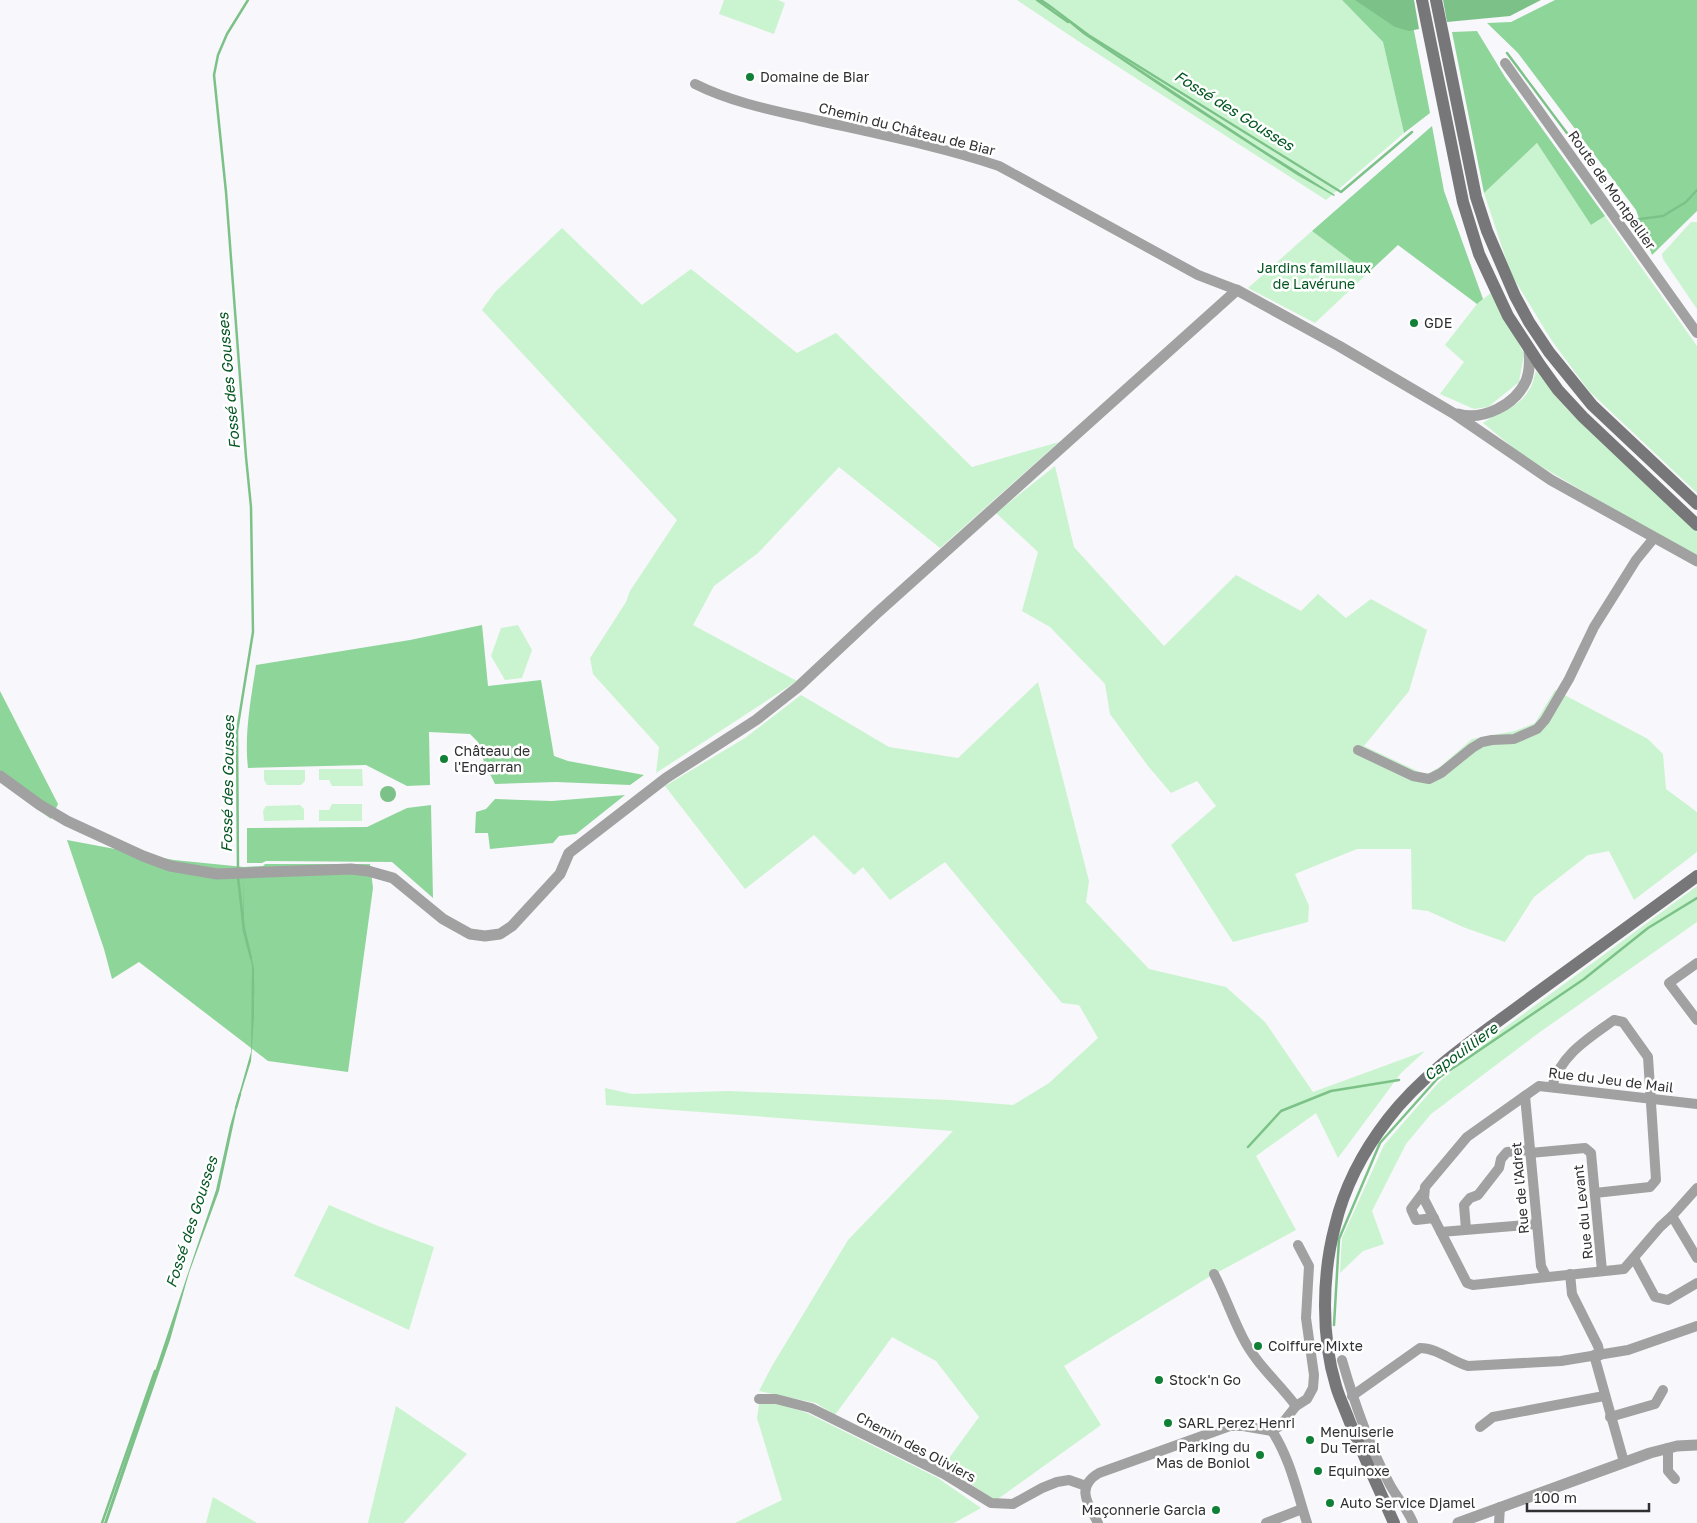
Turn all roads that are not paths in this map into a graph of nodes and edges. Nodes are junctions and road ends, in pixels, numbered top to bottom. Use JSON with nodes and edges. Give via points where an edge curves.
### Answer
{"nodes":[{"id":1,"x":1422,"y":0,"type":"edge"},
{"id":2,"x":1436,"y":0,"type":"edge"},
{"id":3,"x":1505,"y":63,"type":"dead end"},
{"id":4,"x":695,"y":84,"type":"dead end"},
{"id":5,"x":1237,"y":290,"type":"junction"},
{"id":6,"x":1697,"y":333,"type":"edge"},
{"id":7,"x":1529,"y":350,"type":"junction"},
{"id":8,"x":1454,"y":413,"type":"junction"},
{"id":9,"x":1474,"y":417,"type":"junction"},
{"id":10,"x":1480,"y":431,"type":"junction"},
{"id":11,"x":1697,"y":504,"type":"edge"},
{"id":12,"x":1697,"y":525,"type":"edge"},
{"id":13,"x":1654,"y":538,"type":"junction"},
{"id":14,"x":1697,"y":560,"type":"edge"},
{"id":15,"x":1358,"y":750,"type":"dead end"},
{"id":16,"x":0,"y":776,"type":"edge"},
{"id":17,"x":1697,"y":876,"type":"edge"},
{"id":18,"x":1697,"y":963,"type":"edge"},
{"id":19,"x":1697,"y":1020,"type":"edge"},
{"id":20,"x":1552,"y":1087,"type":"junction"},
{"id":21,"x":1525,"y":1096,"type":"junction"},
{"id":22,"x":1651,"y":1099,"type":"junction"},
{"id":23,"x":1697,"y":1104,"type":"edge"},
{"id":24,"x":1530,"y":1152,"type":"junction"},
{"id":25,"x":1697,"y":1188,"type":"edge"},
{"id":26,"x":1423,"y":1193,"type":"junction"},
{"id":27,"x":1595,"y":1193,"type":"junction"},
{"id":28,"x":1672,"y":1216,"type":"junction"},
{"id":29,"x":1434,"y":1218,"type":"junction"},
{"id":30,"x":1537,"y":1224,"type":"junction"},
{"id":31,"x":1466,"y":1229,"type":"junction"},
{"id":32,"x":1441,"y":1232,"type":"junction"},
{"id":33,"x":1298,"y":1245,"type":"dead end"},
{"id":34,"x":1634,"y":1258,"type":"junction"},
{"id":35,"x":1697,"y":1258,"type":"edge"},
{"id":36,"x":1602,"y":1271,"type":"junction"},
{"id":37,"x":1214,"y":1274,"type":"dead end"},
{"id":38,"x":1570,"y":1274,"type":"junction"},
{"id":39,"x":1546,"y":1276,"type":"junction"},
{"id":40,"x":1697,"y":1283,"type":"edge"},
{"id":41,"x":1697,"y":1326,"type":"edge"},
{"id":42,"x":1597,"y":1355,"type":"junction"},
{"id":43,"x":1342,"y":1360,"type":"dead end"},
{"id":44,"x":1663,"y":1390,"type":"dead end"},
{"id":45,"x":1352,"y":1396,"type":"junction"},
{"id":46,"x":1604,"y":1396,"type":"junction"},
{"id":47,"x":759,"y":1399,"type":"dead end"},
{"id":48,"x":1296,"y":1406,"type":"junction"},
{"id":49,"x":1610,"y":1416,"type":"junction"},
{"id":50,"x":1480,"y":1427,"type":"dead end"},
{"id":51,"x":1272,"y":1431,"type":"junction"},
{"id":52,"x":1697,"y":1445,"type":"edge"},
{"id":53,"x":1668,"y":1448,"type":"junction"},
{"id":54,"x":1624,"y":1462,"type":"junction"},
{"id":55,"x":1675,"y":1479,"type":"dead end"},
{"id":56,"x":1086,"y":1486,"type":"junction"},
{"id":57,"x":1500,"y":1506,"type":"junction"},
{"id":58,"x":1302,"y":1509,"type":"junction"},
{"id":59,"x":1098,"y":1523,"type":"edge"},
{"id":60,"x":1266,"y":1523,"type":"edge"},
{"id":61,"x":1307,"y":1523,"type":"edge"},
{"id":62,"x":1394,"y":1523,"type":"edge"},
{"id":63,"x":1413,"y":1523,"type":"edge"},
{"id":64,"x":1458,"y":1523,"type":"edge"},
{"id":65,"x":1499,"y":1523,"type":"edge"}],
"edges":[{"from":1,"to":7,"type":"main road","via":[[1472,234],[1508,316]]},
{"from":2,"to":11,"type":"main road","via":[[1476,197],[1515,296],[1549,352],[1592,405]]},
{"from":3,"to":6,"type":"street","name":"Route de Montpellier"},
{"from":4,"to":5,"type":"street","name":"Chemin du Château de Biar","via":[[751,106],[999,166],[1198,275]]},
{"from":5,"to":8,"type":"street"},
{"from":5,"to":16,"type":"street","via":[[798,687],[756,720],[666,778],[569,853],[560,874],[512,926],[500,934],[470,934],[443,919],[393,878],[368,871],[217,874],[170,866],[68,821]]},
{"from":7,"to":9,"type":"street","via":[[1529,373],[1515,396],[1500,407]]},
{"from":7,"to":12,"type":"main road","via":[[1558,390],[1583,417]]},
{"from":8,"to":9,"type":"street"},
{"from":8,"to":10,"type":"street"},
{"from":9,"to":10,"type":"street"},
{"from":10,"to":13,"type":"street","via":[[1551,480]]},
{"from":13,"to":14,"type":"street"},
{"from":13,"to":15,"type":"street","via":[[1636,560],[1594,627],[1569,679],[1537,729],[1514,739],[1482,742],[1429,779],[1413,776]]},
{"from":17,"to":62,"type":"main road","via":[[1498,1021],[1431,1074],[1389,1118],[1362,1159],[1347,1191],[1334,1226],[1328,1268],[1325,1321],[1329,1354],[1335,1385]]},
{"from":18,"to":19,"type":"street","via":[[1669,983]]},
{"from":20,"to":21,"type":"street","name":"Rue du Jeu de Mail","via":[[1539,1086]]},
{"from":20,"to":22,"type":"street","name":"Rue du Jeu de Mail"},
{"from":20,"to":22,"type":"street","via":[[1573,1050],[1614,1020],[1623,1022],[1648,1057]]},
{"from":21,"to":24,"type":"street","name":"Rue de l'Adret"},
{"from":21,"to":26,"type":"street","name":"Rue du Jeu de Mail","via":[[1467,1137],[1428,1182]]},
{"from":22,"to":23,"type":"street","name":"Rue du Jeu de Mail"},
{"from":22,"to":27,"type":"street","via":[[1656,1180],[1650,1187]]},
{"from":24,"to":27,"type":"street","name":"Rue du Levant","via":[[1589,1150]]},
{"from":24,"to":30,"type":"street","name":"Rue de l'Adret"},
{"from":24,"to":31,"type":"street","name":"Rue du Levant","via":[[1507,1152],[1501,1159],[1499,1168],[1478,1195],[1464,1205]]},
{"from":25,"to":28,"type":"street"},
{"from":26,"to":29,"type":"street"},
{"from":26,"to":29,"type":"street","name":"Rue du Jeu de Mail","via":[[1411,1209],[1416,1220]]},
{"from":27,"to":36,"type":"street","name":"Rue du Levant"},
{"from":28,"to":34,"type":"street"},
{"from":28,"to":35,"type":"street"},
{"from":29,"to":32,"type":"street"},
{"from":30,"to":31,"type":"street"},
{"from":30,"to":39,"type":"street","name":"Rue de l'Adret","via":[[1541,1266]]},
{"from":31,"to":32,"type":"street"},
{"from":32,"to":39,"type":"street","via":[[1467,1283],[1473,1285]]},
{"from":33,"to":48,"type":"street","via":[[1309,1266],[1306,1318],[1314,1381],[1311,1394]]},
{"from":34,"to":36,"type":"street","via":[[1624,1269]]},
{"from":34,"to":40,"type":"street","via":[[1656,1297],[1668,1300]]},
{"from":36,"to":38,"type":"street"},
{"from":37,"to":48,"type":"street","via":[[1256,1359]]},
{"from":38,"to":39,"type":"street"},
{"from":38,"to":42,"type":"street","via":[[1572,1294],[1598,1346]]},
{"from":41,"to":42,"type":"street","via":[[1628,1350]]},
{"from":42,"to":45,"type":"street","via":[[1561,1361],[1468,1366],[1428,1348],[1420,1348]]},
{"from":42,"to":46,"type":"street"},
{"from":43,"to":45,"type":"street"},
{"from":44,"to":49,"type":"street","via":[[1655,1404]]},
{"from":45,"to":63,"type":"street","via":[[1389,1483]]},
{"from":46,"to":49,"type":"street"},
{"from":46,"to":50,"type":"street","via":[[1492,1417]]},
{"from":47,"to":56,"type":"street","name":"Chemin des Oliviers","via":[[776,1399],[811,1408],[944,1474],[991,1503],[1013,1504],[1057,1482],[1069,1480]]},
{"from":48,"to":51,"type":"street"},
{"from":49,"to":54,"type":"street"},
{"from":51,"to":56,"type":"street","via":[[1230,1426],[1099,1473],[1090,1478]]},
{"from":51,"to":58,"type":"street","via":[[1279,1442]]},
{"from":52,"to":53,"type":"street"},
{"from":53,"to":54,"type":"street"},
{"from":53,"to":55,"type":"street","via":[[1668,1470]]},
{"from":54,"to":57,"type":"street"},
{"from":56,"to":59,"type":"street","via":[[1087,1504]]},
{"from":57,"to":64,"type":"street"},
{"from":57,"to":65,"type":"street"},
{"from":58,"to":60,"type":"street"},
{"from":58,"to":61,"type":"street"}]}
